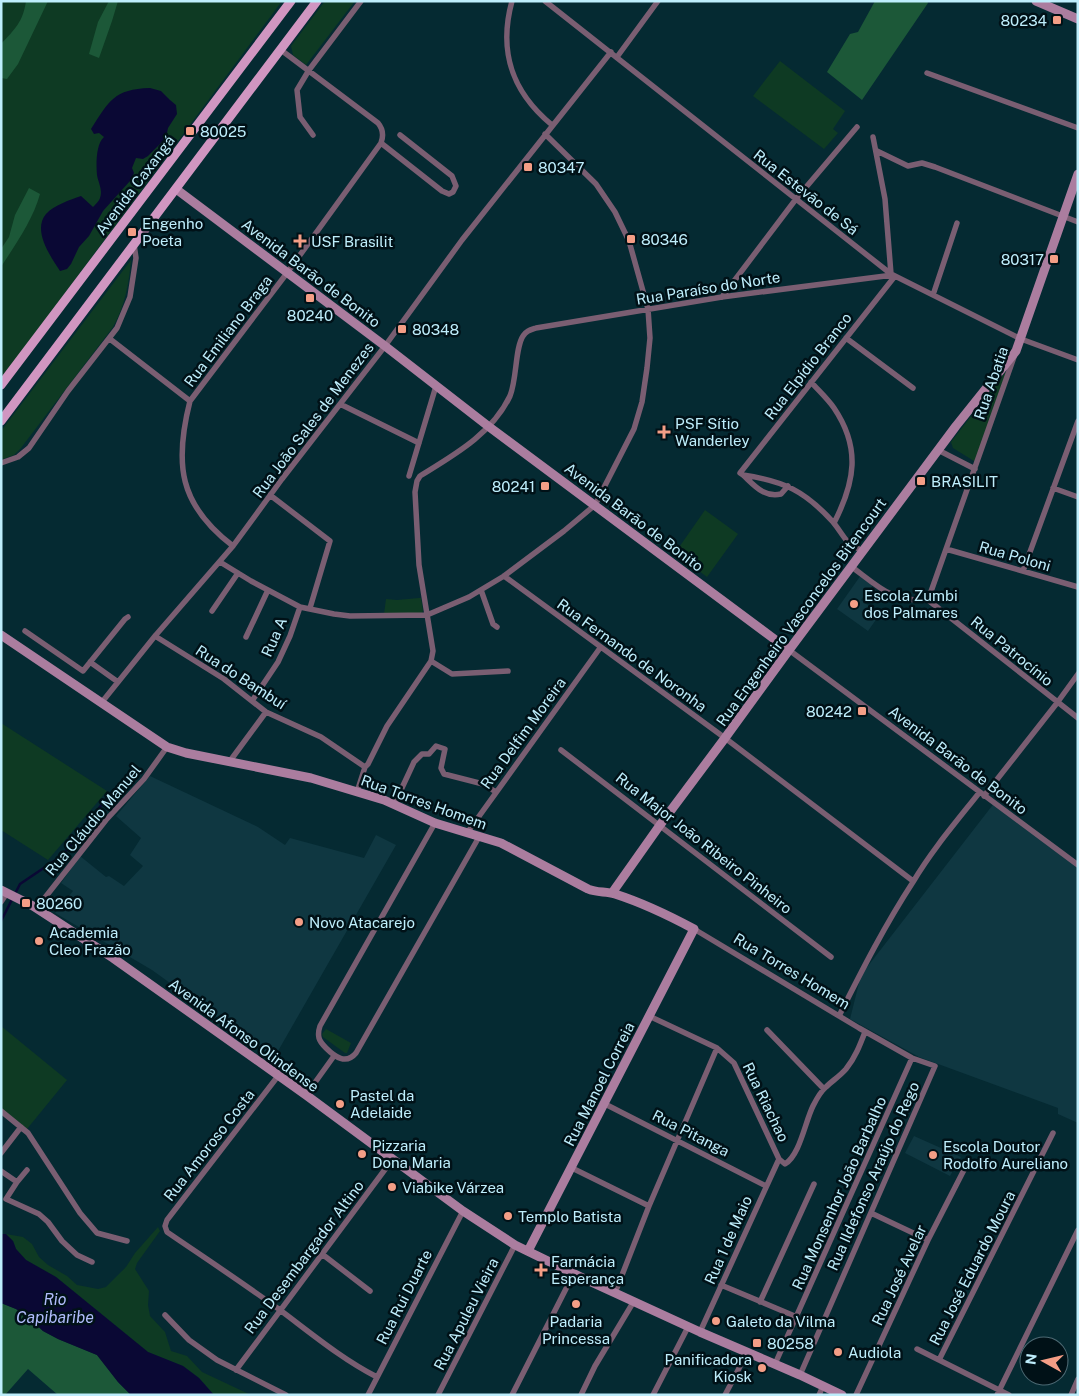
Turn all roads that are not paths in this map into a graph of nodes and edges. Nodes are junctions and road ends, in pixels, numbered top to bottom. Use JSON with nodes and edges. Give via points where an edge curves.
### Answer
{"nodes":[{"id":1,"x":291,"y":1,"type":"edge"},
{"id":2,"x":317,"y":1,"type":"edge"},
{"id":3,"x":361,"y":1,"type":"edge"},
{"id":4,"x":512,"y":1,"type":"edge"},
{"id":5,"x":545,"y":1,"type":"edge"},
{"id":6,"x":658,"y":1,"type":"edge"},
{"id":7,"x":1036,"y":1,"type":"edge"},
{"id":8,"x":1078,"y":19,"type":"edge"},
{"id":9,"x":281,"y":50,"type":"junction"},
{"id":10,"x":610,"y":52,"type":"junction"},
{"id":11,"x":616,"y":57,"type":"junction"},
{"id":12,"x":309,"y":70,"type":"junction"},
{"id":13,"x":927,"y":73,"type":"dead end"},
{"id":14,"x":552,"y":125,"type":"junction"},
{"id":15,"x":857,"y":127,"type":"dead end"},
{"id":16,"x":1078,"y":128,"type":"edge"},
{"id":17,"x":544,"y":134,"type":"junction"},
{"id":18,"x":313,"y":135,"type":"dead end"},
{"id":19,"x":400,"y":135,"type":"dead end"},
{"id":20,"x":873,"y":136,"type":"dead end"},
{"id":21,"x":381,"y":143,"type":"junction"},
{"id":22,"x":877,"y":152,"type":"junction"},
{"id":23,"x":1078,"y":174,"type":"edge"},
{"id":24,"x":176,"y":189,"type":"junction"},
{"id":25,"x":796,"y":199,"type":"junction"},
{"id":26,"x":1063,"y":216,"type":"junction"},
{"id":27,"x":1078,"y":222,"type":"edge"},
{"id":28,"x":958,"y":223,"type":"dead end"},
{"id":29,"x":134,"y":244,"type":"junction"},
{"id":30,"x":287,"y":273,"type":"junction"},
{"id":31,"x":893,"y":275,"type":"junction"},
{"id":32,"x":933,"y":294,"type":"junction"},
{"id":33,"x":722,"y":297,"type":"junction"},
{"id":34,"x":648,"y":309,"type":"junction"},
{"id":35,"x":846,"y":338,"type":"junction"},
{"id":36,"x":110,"y":339,"type":"junction"},
{"id":37,"x":1021,"y":339,"type":"junction"},
{"id":38,"x":385,"y":346,"type":"junction"},
{"id":39,"x":1016,"y":350,"type":"junction"},
{"id":40,"x":1078,"y":360,"type":"edge"},
{"id":41,"x":811,"y":382,"type":"junction"},
{"id":42,"x":1,"y":385,"type":"edge"},
{"id":43,"x":436,"y":386,"type":"junction"},
{"id":44,"x":913,"y":388,"type":"dead end"},
{"id":45,"x":190,"y":401,"type":"junction"},
{"id":46,"x":340,"y":404,"type":"junction"},
{"id":47,"x":1,"y":420,"type":"edge"},
{"id":48,"x":1078,"y":420,"type":"edge"},
{"id":49,"x":488,"y":426,"type":"junction"},
{"id":50,"x":1071,"y":440,"type":"junction"},
{"id":51,"x":1078,"y":442,"type":"edge"},
{"id":52,"x":419,"y":443,"type":"junction"},
{"id":53,"x":938,"y":450,"type":"junction"},
{"id":54,"x":1,"y":462,"type":"edge"},
{"id":55,"x":975,"y":469,"type":"junction"},
{"id":56,"x":741,"y":474,"type":"junction"},
{"id":57,"x":409,"y":476,"type":"dead end"},
{"id":58,"x":788,"y":486,"type":"junction"},
{"id":59,"x":1053,"y":488,"type":"junction"},
{"id":60,"x":270,"y":495,"type":"junction"},
{"id":61,"x":1078,"y":497,"type":"edge"},
{"id":62,"x":595,"y":505,"type":"junction"},
{"id":63,"x":834,"y":523,"type":"junction"},
{"id":64,"x":233,"y":546,"type":"junction"},
{"id":65,"x":946,"y":549,"type":"junction"},
{"id":66,"x":863,"y":552,"type":"junction"},
{"id":67,"x":220,"y":562,"type":"junction"},
{"id":68,"x":852,"y":566,"type":"junction"},
{"id":69,"x":1023,"y":571,"type":"junction"},
{"id":70,"x":238,"y":573,"type":"junction"},
{"id":71,"x":504,"y":576,"type":"junction"},
{"id":72,"x":1078,"y":587,"type":"edge"},
{"id":73,"x":268,"y":590,"type":"junction"},
{"id":74,"x":481,"y":590,"type":"junction"},
{"id":75,"x":928,"y":600,"type":"junction"},
{"id":76,"x":300,"y":606,"type":"junction"},
{"id":77,"x":310,"y":608,"type":"junction"},
{"id":78,"x":212,"y":611,"type":"dead end"},
{"id":79,"x":427,"y":615,"type":"junction"},
{"id":80,"x":128,"y":617,"type":"dead end"},
{"id":81,"x":497,"y":627,"type":"dead end"},
{"id":82,"x":25,"y":631,"type":"dead end"},
{"id":83,"x":1,"y":635,"type":"edge"},
{"id":84,"x":155,"y":636,"type":"junction"},
{"id":85,"x":246,"y":637,"type":"dead end"},
{"id":86,"x":600,"y":648,"type":"junction"},
{"id":87,"x":789,"y":650,"type":"junction"},
{"id":88,"x":431,"y":660,"type":"junction"},
{"id":89,"x":90,"y":662,"type":"junction"},
{"id":90,"x":508,"y":671,"type":"dead end"},
{"id":91,"x":1078,"y":674,"type":"edge"},
{"id":92,"x":118,"y":682,"type":"junction"},
{"id":93,"x":252,"y":701,"type":"junction"},
{"id":94,"x":102,"y":702,"type":"junction"},
{"id":95,"x":1058,"y":703,"type":"junction"},
{"id":96,"x":266,"y":712,"type":"junction"},
{"id":97,"x":1078,"y":718,"type":"edge"},
{"id":98,"x":725,"y":738,"type":"junction"},
{"id":99,"x":167,"y":747,"type":"junction"},
{"id":100,"x":561,"y":750,"type":"dead end"},
{"id":101,"x":230,"y":760,"type":"junction"},
{"id":102,"x":365,"y":767,"type":"junction"},
{"id":103,"x":357,"y":792,"type":"junction"},
{"id":104,"x":496,"y":792,"type":"junction"},
{"id":105,"x":981,"y":794,"type":"junction"},
{"id":106,"x":394,"y":805,"type":"junction"},
{"id":107,"x":435,"y":823,"type":"junction"},
{"id":108,"x":660,"y":824,"type":"junction"},
{"id":109,"x":467,"y":833,"type":"junction"},
{"id":110,"x":479,"y":837,"type":"junction"},
{"id":111,"x":1078,"y":865,"type":"edge"},
{"id":112,"x":913,"y":881,"type":"junction"},
{"id":113,"x":6,"y":892,"type":"edge"},
{"id":114,"x":612,"y":893,"type":"junction"},
{"id":115,"x":1,"y":902,"type":"edge"},
{"id":116,"x":36,"y":909,"type":"junction"},
{"id":117,"x":694,"y":929,"type":"junction"},
{"id":118,"x":831,"y":957,"type":"dead end"},
{"id":119,"x":649,"y":1016,"type":"junction"},
{"id":120,"x":839,"y":1016,"type":"junction"},
{"id":121,"x":859,"y":1028,"type":"joint"},
{"id":122,"x":767,"y":1030,"type":"dead end"},
{"id":123,"x":865,"y":1032,"type":"junction"},
{"id":124,"x":716,"y":1048,"type":"junction"},
{"id":125,"x":334,"y":1056,"type":"junction"},
{"id":126,"x":912,"y":1058,"type":"junction"},
{"id":127,"x":278,"y":1076,"type":"junction"},
{"id":128,"x":824,"y":1089,"type":"junction"},
{"id":129,"x":306,"y":1095,"type":"junction"},
{"id":130,"x":604,"y":1104,"type":"junction"},
{"id":131,"x":1,"y":1111,"type":"edge"},
{"id":132,"x":21,"y":1127,"type":"junction"},
{"id":133,"x":1053,"y":1133,"type":"dead end"},
{"id":134,"x":677,"y":1140,"type":"junction"},
{"id":135,"x":1,"y":1153,"type":"edge"},
{"id":136,"x":779,"y":1159,"type":"junction"},
{"id":137,"x":392,"y":1160,"type":"junction"},
{"id":138,"x":966,"y":1166,"type":"dead end"},
{"id":139,"x":572,"y":1168,"type":"junction"},
{"id":140,"x":27,"y":1170,"type":"dead end"},
{"id":141,"x":1,"y":1171,"type":"edge"},
{"id":142,"x":17,"y":1182,"type":"junction"},
{"id":143,"x":814,"y":1184,"type":"dead end"},
{"id":144,"x":766,"y":1186,"type":"junction"},
{"id":145,"x":649,"y":1206,"type":"junction"},
{"id":146,"x":463,"y":1211,"type":"junction"},
{"id":147,"x":871,"y":1213,"type":"junction"},
{"id":148,"x":1078,"y":1230,"type":"edge"},
{"id":149,"x":928,"y":1240,"type":"junction"},
{"id":150,"x":127,"y":1241,"type":"dead end"},
{"id":151,"x":515,"y":1244,"type":"junction"},
{"id":152,"x":528,"y":1251,"type":"junction"},
{"id":153,"x":322,"y":1254,"type":"junction"},
{"id":154,"x":92,"y":1262,"type":"dead end"},
{"id":155,"x":574,"y":1273,"type":"junction"},
{"id":156,"x":721,"y":1285,"type":"junction"},
{"id":157,"x":370,"y":1291,"type":"dead end"},
{"id":158,"x":615,"y":1293,"type":"junction"},
{"id":159,"x":634,"y":1301,"type":"junction"},
{"id":160,"x":760,"y":1302,"type":"junction"},
{"id":161,"x":280,"y":1311,"type":"junction"},
{"id":162,"x":166,"y":1315,"type":"dead end"},
{"id":163,"x":797,"y":1317,"type":"junction"},
{"id":164,"x":688,"y":1327,"type":"junction"},
{"id":165,"x":700,"y":1332,"type":"junction"},
{"id":166,"x":917,"y":1349,"type":"dead end"},
{"id":167,"x":747,"y":1353,"type":"junction"},
{"id":168,"x":939,"y":1360,"type":"junction"},
{"id":169,"x":775,"y":1364,"type":"junction"},
{"id":170,"x":236,"y":1370,"type":"junction"},
{"id":171,"x":800,"y":1375,"type":"junction"},
{"id":172,"x":377,"y":1378,"type":"junction"},
{"id":173,"x":1078,"y":1379,"type":"edge"},
{"id":174,"x":821,"y":1390,"type":"edge"},
{"id":175,"x":998,"y":1393,"type":"edge"},
{"id":176,"x":286,"y":1395,"type":"edge"},
{"id":177,"x":368,"y":1395,"type":"edge"},
{"id":178,"x":438,"y":1395,"type":"edge"},
{"id":179,"x":512,"y":1395,"type":"edge"},
{"id":180,"x":581,"y":1395,"type":"edge"},
{"id":181,"x":652,"y":1395,"type":"edge"},
{"id":182,"x":725,"y":1395,"type":"edge"},
{"id":183,"x":842,"y":1395,"type":"edge"},
{"id":184,"x":856,"y":1395,"type":"edge"},
{"id":185,"x":1009,"y":1395,"type":"edge"},
{"id":186,"x":1071,"y":1395,"type":"edge"}],
"edges":[{"from":1,"to":42,"type":"main road","name":"Avenida Caxangá"},
{"from":2,"to":9,"type":"main road"},
{"from":3,"to":12,"type":"street"},
{"from":4,"to":14,"type":"street","via":[[506,33],[511,69],[526,100]]},
{"from":5,"to":10,"type":"street","name":"Rua Estevão de Sá"},
{"from":6,"to":11,"type":"street"},
{"from":7,"to":8,"type":"street"},
{"from":9,"to":12,"type":"street"},
{"from":9,"to":24,"type":"main road"},
{"from":10,"to":11,"type":"street","name":"Rua Estevão de Sá"},
{"from":10,"to":14,"type":"street","name":"Rua João Sales de Menezes"},
{"from":11,"to":25,"type":"street","name":"Rua Estevão de Sá"},
{"from":12,"to":18,"type":"street","via":[[297,90],[300,117]]},
{"from":12,"to":21,"type":"street","via":[[378,123],[383,133]]},
{"from":13,"to":16,"type":"street"},
{"from":14,"to":17,"type":"street","name":"Rua João Sales de Menezes"},
{"from":15,"to":25,"type":"street"},
{"from":17,"to":34,"type":"street","via":[[596,184],[615,212],[629,242]]},
{"from":17,"to":38,"type":"street","name":"Rua João Sales de Menezes"},
{"from":19,"to":21,"type":"street","via":[[452,176],[456,186],[453,192],[442,192]]},
{"from":20,"to":22,"type":"street"},
{"from":21,"to":30,"type":"street","name":"Rua Emiliano Braga"},
{"from":22,"to":26,"type":"street","via":[[908,166],[919,162],[934,166]]},
{"from":22,"to":31,"type":"street"},
{"from":23,"to":26,"type":"street","name":"Rua Abatia"},
{"from":24,"to":29,"type":"main road"},
{"from":24,"to":30,"type":"street","name":"Avenida Barão de Bonito"},
{"from":25,"to":31,"type":"street","name":"Rua Estevão de Sá"},
{"from":25,"to":33,"type":"street"},
{"from":26,"to":27,"type":"street"},
{"from":26,"to":37,"type":"street","name":"Rua Abatia"},
{"from":28,"to":32,"type":"street"},
{"from":29,"to":36,"type":"street","via":[[136,258],[130,297]]},
{"from":29,"to":47,"type":"main road"},
{"from":30,"to":38,"type":"street","name":"Avenida Barão de Bonito"},
{"from":30,"to":45,"type":"street","name":"Rua Emiliano Braga"},
{"from":31,"to":32,"type":"street","name":"Rua Estevão de Sá"},
{"from":31,"to":33,"type":"street","name":"Rua Paraíso do Norte"},
{"from":31,"to":35,"type":"street","name":"Rua Elpídio Branco"},
{"from":32,"to":37,"type":"street","name":"Rua Estevão de Sá"},
{"from":33,"to":34,"type":"street","name":"Rua Paraíso do Norte"},
{"from":34,"to":49,"type":"street","name":"Rua Paraíso do Norte","via":[[527,332],[520,343],[511,394]]},
{"from":34,"to":62,"type":"street","via":[[648,368],[639,411],[634,429]]},
{"from":35,"to":41,"type":"street","name":"Rua Elpídio Branco"},
{"from":35,"to":44,"type":"street"},
{"from":36,"to":45,"type":"street"},
{"from":36,"to":54,"type":"street","via":[[68,391],[29,448],[18,457]]},
{"from":37,"to":39,"type":"street","name":"Rua Abatia"},
{"from":37,"to":40,"type":"street","name":"Rua Estevão de Sá"},
{"from":38,"to":43,"type":"street","name":"Avenida Barão de Bonito"},
{"from":38,"to":46,"type":"street","name":"Rua João Sales de Menezes"},
{"from":39,"to":53,"type":"street","name":"Rua Engenheiro Vasconcelos Bitencourt"},
{"from":39,"to":55,"type":"street","name":"Rua Abatia"},
{"from":41,"to":56,"type":"street","name":"Rua Elpídio Branco"},
{"from":41,"to":63,"type":"street","via":[[833,406],[846,429],[852,449],[849,488]]},
{"from":43,"to":49,"type":"street","name":"Avenida Barão de Bonito"},
{"from":43,"to":52,"type":"street"},
{"from":45,"to":64,"type":"street","name":"Rua Emiliano Braga","via":[[181,447],[189,493],[208,525]]},
{"from":46,"to":52,"type":"street"},
{"from":46,"to":60,"type":"street","name":"Rua João Sales de Menezes"},
{"from":48,"to":50,"type":"street"},
{"from":49,"to":62,"type":"street","name":"Avenida Barão de Bonito"},
{"from":49,"to":79,"type":"street","via":[[474,441],[418,478],[416,484],[419,565]]},
{"from":50,"to":51,"type":"street"},
{"from":50,"to":59,"type":"street"},
{"from":52,"to":57,"type":"street"},
{"from":53,"to":55,"type":"street"},
{"from":53,"to":66,"type":"street","name":"Rua Engenheiro Vasconcelos Bitencourt"},
{"from":55,"to":65,"type":"street","name":"Rua Abatia"},
{"from":56,"to":58,"type":"street"},
{"from":56,"to":58,"type":"street","via":[[768,494],[781,494]]},
{"from":58,"to":63,"type":"street","via":[[807,497]]},
{"from":59,"to":61,"type":"street"},
{"from":59,"to":69,"type":"street"},
{"from":60,"to":64,"type":"street","name":"Rua João Sales de Menezes"},
{"from":60,"to":77,"type":"street","via":[[330,541]]},
{"from":62,"to":71,"type":"street"},
{"from":62,"to":87,"type":"street","name":"Avenida Barão de Bonito"},
{"from":63,"to":66,"type":"street","via":[[848,542]]},
{"from":64,"to":67,"type":"street","name":"Rua João Sales de Menezes"},
{"from":65,"to":69,"type":"street","name":"Rua Poloni"},
{"from":65,"to":75,"type":"street","name":"Rua Abatia"},
{"from":66,"to":68,"type":"street","name":"Rua Engenheiro Vasconcelos Bitencourt"},
{"from":67,"to":70,"type":"street"},
{"from":67,"to":84,"type":"street","name":"Rua João Sales de Menezes"},
{"from":68,"to":75,"type":"street","via":[[900,599]]},
{"from":68,"to":87,"type":"street","name":"Rua Engenheiro Vasconcelos Bitencourt"},
{"from":69,"to":72,"type":"street","name":"Rua Poloni"},
{"from":70,"to":73,"type":"street"},
{"from":70,"to":78,"type":"street"},
{"from":71,"to":74,"type":"street"},
{"from":71,"to":86,"type":"street","name":"Rua Fernando de Noronha"},
{"from":73,"to":76,"type":"street"},
{"from":73,"to":85,"type":"street"},
{"from":74,"to":79,"type":"street"},
{"from":74,"to":81,"type":"street"},
{"from":75,"to":95,"type":"street","name":"Rua Patrocínio"},
{"from":76,"to":77,"type":"street"},
{"from":76,"to":93,"type":"street","name":"Rua A","via":[[278,662]]},
{"from":77,"to":79,"type":"street","via":[[350,616]]},
{"from":79,"to":88,"type":"street","via":[[433,652]]},
{"from":80,"to":89,"type":"street"},
{"from":82,"to":89,"type":"street","via":[[83,671]]},
{"from":83,"to":94,"type":"street","name":"Rua Torres Homem"},
{"from":84,"to":92,"type":"street","name":"Rua João Sales de Menezes"},
{"from":84,"to":93,"type":"street","name":"Rua do Bambuí","via":[[224,679]]},
{"from":86,"to":98,"type":"street","name":"Rua Fernando de Noronha"},
{"from":86,"to":104,"type":"street","name":"Rua Delfim Moreira"},
{"from":87,"to":98,"type":"street","name":"Rua Engenheiro Vasconcelos Bitencourt"},
{"from":87,"to":105,"type":"street","name":"Avenida Barão de Bonito"},
{"from":88,"to":90,"type":"street","via":[[452,674]]},
{"from":88,"to":102,"type":"street","via":[[387,726]]},
{"from":89,"to":92,"type":"street"},
{"from":91,"to":95,"type":"street"},
{"from":92,"to":94,"type":"street","name":"Rua João Sales de Menezes"},
{"from":93,"to":96,"type":"street","name":"Rua do Bambuí"},
{"from":94,"to":99,"type":"street","name":"Rua Torres Homem"},
{"from":95,"to":97,"type":"street","name":"Rua Patrocínio"},
{"from":95,"to":105,"type":"street"},
{"from":96,"to":101,"type":"street"},
{"from":96,"to":102,"type":"street","name":"Rua do Bambuí","via":[[321,737]]},
{"from":98,"to":108,"type":"street","name":"Rua Engenheiro Vasconcelos Bitencourt"},
{"from":98,"to":112,"type":"street","name":"Rua Fernando de Noronha"},
{"from":99,"to":101,"type":"street","name":"Rua Torres Homem"},
{"from":99,"to":116,"type":"street","name":"Rua Cláudio Manuel"},
{"from":100,"to":108,"type":"street","name":"Rua Major João Ribeiro Pinheiro"},
{"from":101,"to":103,"type":"street","name":"Rua Torres Homem"},
{"from":102,"to":103,"type":"street"},
{"from":103,"to":106,"type":"street","name":"Rua Torres Homem"},
{"from":104,"to":106,"type":"street","via":[[483,784],[444,774],[441,768],[445,749],[436,746],[429,754],[422,754],[416,760]]},
{"from":104,"to":109,"type":"street","name":"Rua Delfim Moreira"},
{"from":105,"to":111,"type":"street","name":"Avenida Barão de Bonito"},
{"from":105,"to":112,"type":"street","via":[[941,841]]},
{"from":106,"to":107,"type":"street","name":"Rua Torres Homem"},
{"from":107,"to":109,"type":"street","name":"Rua Torres Homem"},
{"from":107,"to":125,"type":"street","via":[[320,1026],[321,1043]]},
{"from":108,"to":114,"type":"street","name":"Rua Engenheiro Vasconcelos Bitencourt"},
{"from":108,"to":118,"type":"street","name":"Rua Major João Ribeiro Pinheiro"},
{"from":109,"to":110,"type":"street","name":"Rua Torres Homem"},
{"from":110,"to":114,"type":"street","name":"Rua Torres Homem","via":[[501,843],[595,892]]},
{"from":110,"to":125,"type":"street","via":[[356,1052],[346,1059]]},
{"from":112,"to":120,"type":"street"},
{"from":113,"to":115,"type":"street"},
{"from":113,"to":116,"type":"street","name":"Avenida Afonso Olindense"},
{"from":114,"to":117,"type":"street","name":"Rua Torres Homem","via":[[654,908]]},
{"from":116,"to":127,"type":"street","name":"Avenida Afonso Olindense","via":[[113,958]]},
{"from":117,"to":119,"type":"street","name":"Rua Manoel Correia"},
{"from":117,"to":120,"type":"street","name":"Rua Torres Homem"},
{"from":119,"to":124,"type":"street","name":"Rua Riachao"},
{"from":119,"to":130,"type":"street","name":"Rua Manoel Correia"},
{"from":120,"to":121,"type":"street","name":"Rua Torres Homem"},
{"from":121,"to":123,"type":"street","name":"Rua Ildefonso Araújo do Rego"},
{"from":122,"to":128,"type":"street"},
{"from":123,"to":126,"type":"street","name":"Rua Ildefonso Araújo do Rego"},
{"from":123,"to":128,"type":"street","via":[[847,1067]]},
{"from":124,"to":134,"type":"street"},
{"from":124,"to":136,"type":"street","name":"Rua Riachao","via":[[734,1063]]},
{"from":125,"to":129,"type":"street"},
{"from":126,"to":147,"type":"street","name":"Rua Ildefonso Araújo do Rego","via":[[935,1066]]},
{"from":126,"to":163,"type":"street","name":"Rua Monsenhor João Barbalho"},
{"from":127,"to":129,"type":"street","name":"Avenida Afonso Olindense"},
{"from":127,"to":161,"type":"street","name":"Rua Amoroso Costa","via":[[165,1226],[167,1232]]},
{"from":128,"to":136,"type":"street","via":[[791,1158],[785,1164]]},
{"from":129,"to":137,"type":"street","name":"Avenida Afonso Olindense"},
{"from":130,"to":134,"type":"street","name":"Rua Pitanga"},
{"from":130,"to":139,"type":"street","name":"Rua Manoel Correia"},
{"from":131,"to":132,"type":"street"},
{"from":132,"to":135,"type":"street"},
{"from":132,"to":150,"type":"street","via":[[35,1142],[80,1213],[97,1233]]},
{"from":133,"to":168,"type":"street","name":"Rua José Eduardo Moura"},
{"from":134,"to":144,"type":"street","name":"Rua Pitanga"},
{"from":134,"to":145,"type":"street"},
{"from":136,"to":144,"type":"street","name":"Rua 1 de Maio"},
{"from":137,"to":146,"type":"street","name":"Avenida Afonso Olindense"},
{"from":137,"to":153,"type":"street","name":"Rua Desembargador Altino"},
{"from":138,"to":149,"type":"street","name":"Rua José Avelar"},
{"from":139,"to":145,"type":"street"},
{"from":139,"to":152,"type":"street","name":"Rua Manoel Correia"},
{"from":140,"to":142,"type":"street"},
{"from":141,"to":142,"type":"street"},
{"from":142,"to":154,"type":"street","via":[[6,1199],[39,1214],[77,1255]]},
{"from":143,"to":160,"type":"street"},
{"from":144,"to":156,"type":"street","name":"Rua 1 de Maio"},
{"from":145,"to":158,"type":"street"},
{"from":146,"to":151,"type":"street","name":"Avenida Afonso Olindense"},
{"from":146,"to":172,"type":"street","name":"Rua Rui Duarte"},
{"from":147,"to":149,"type":"street"},
{"from":147,"to":171,"type":"street","name":"Rua Ildefonso Araújo do Rego"},
{"from":148,"to":175,"type":"street"},
{"from":149,"to":184,"type":"street","name":"Rua José Avelar"},
{"from":151,"to":152,"type":"street","name":"Avenida Afonso Olindense"},
{"from":151,"to":178,"type":"street","name":"Rua Apuleu Vieira"},
{"from":152,"to":155,"type":"street","name":"Avenida Afonso Olindense"},
{"from":153,"to":157,"type":"street"},
{"from":153,"to":161,"type":"street","name":"Rua Desembargador Altino"},
{"from":155,"to":158,"type":"street","name":"Avenida Afonso Olindense"},
{"from":155,"to":179,"type":"street"},
{"from":156,"to":160,"type":"street"},
{"from":156,"to":165,"type":"street","name":"Rua 1 de Maio"},
{"from":158,"to":159,"type":"street","name":"Avenida Afonso Olindense"},
{"from":159,"to":164,"type":"street","name":"Avenida Afonso Olindense"},
{"from":159,"to":180,"type":"street"},
{"from":160,"to":163,"type":"street"},
{"from":161,"to":170,"type":"street","name":"Rua Desembargador Altino"},
{"from":161,"to":172,"type":"street","via":[[327,1347]]},
{"from":162,"to":170,"type":"street","via":[[189,1340]]},
{"from":163,"to":169,"type":"street","name":"Rua Monsenhor João Barbalho"},
{"from":164,"to":165,"type":"street","name":"Avenida Afonso Olindense"},
{"from":164,"to":181,"type":"street"},
{"from":165,"to":167,"type":"street","name":"Avenida Afonso Olindense"},
{"from":166,"to":168,"type":"street"},
{"from":167,"to":169,"type":"street","name":"Avenida Afonso Olindense"},
{"from":167,"to":182,"type":"street"},
{"from":168,"to":175,"type":"street"},
{"from":169,"to":171,"type":"street","name":"Avenida Afonso Olindense"},
{"from":170,"to":176,"type":"street"},
{"from":171,"to":174,"type":"street","name":"Avenida Afonso Olindense"},
{"from":172,"to":177,"type":"street","name":"Rua Rui Duarte"},
{"from":173,"to":186,"type":"street"},
{"from":174,"to":183,"type":"street","name":"Avenida Afonso Olindense"},
{"from":175,"to":185,"type":"street"}]}
